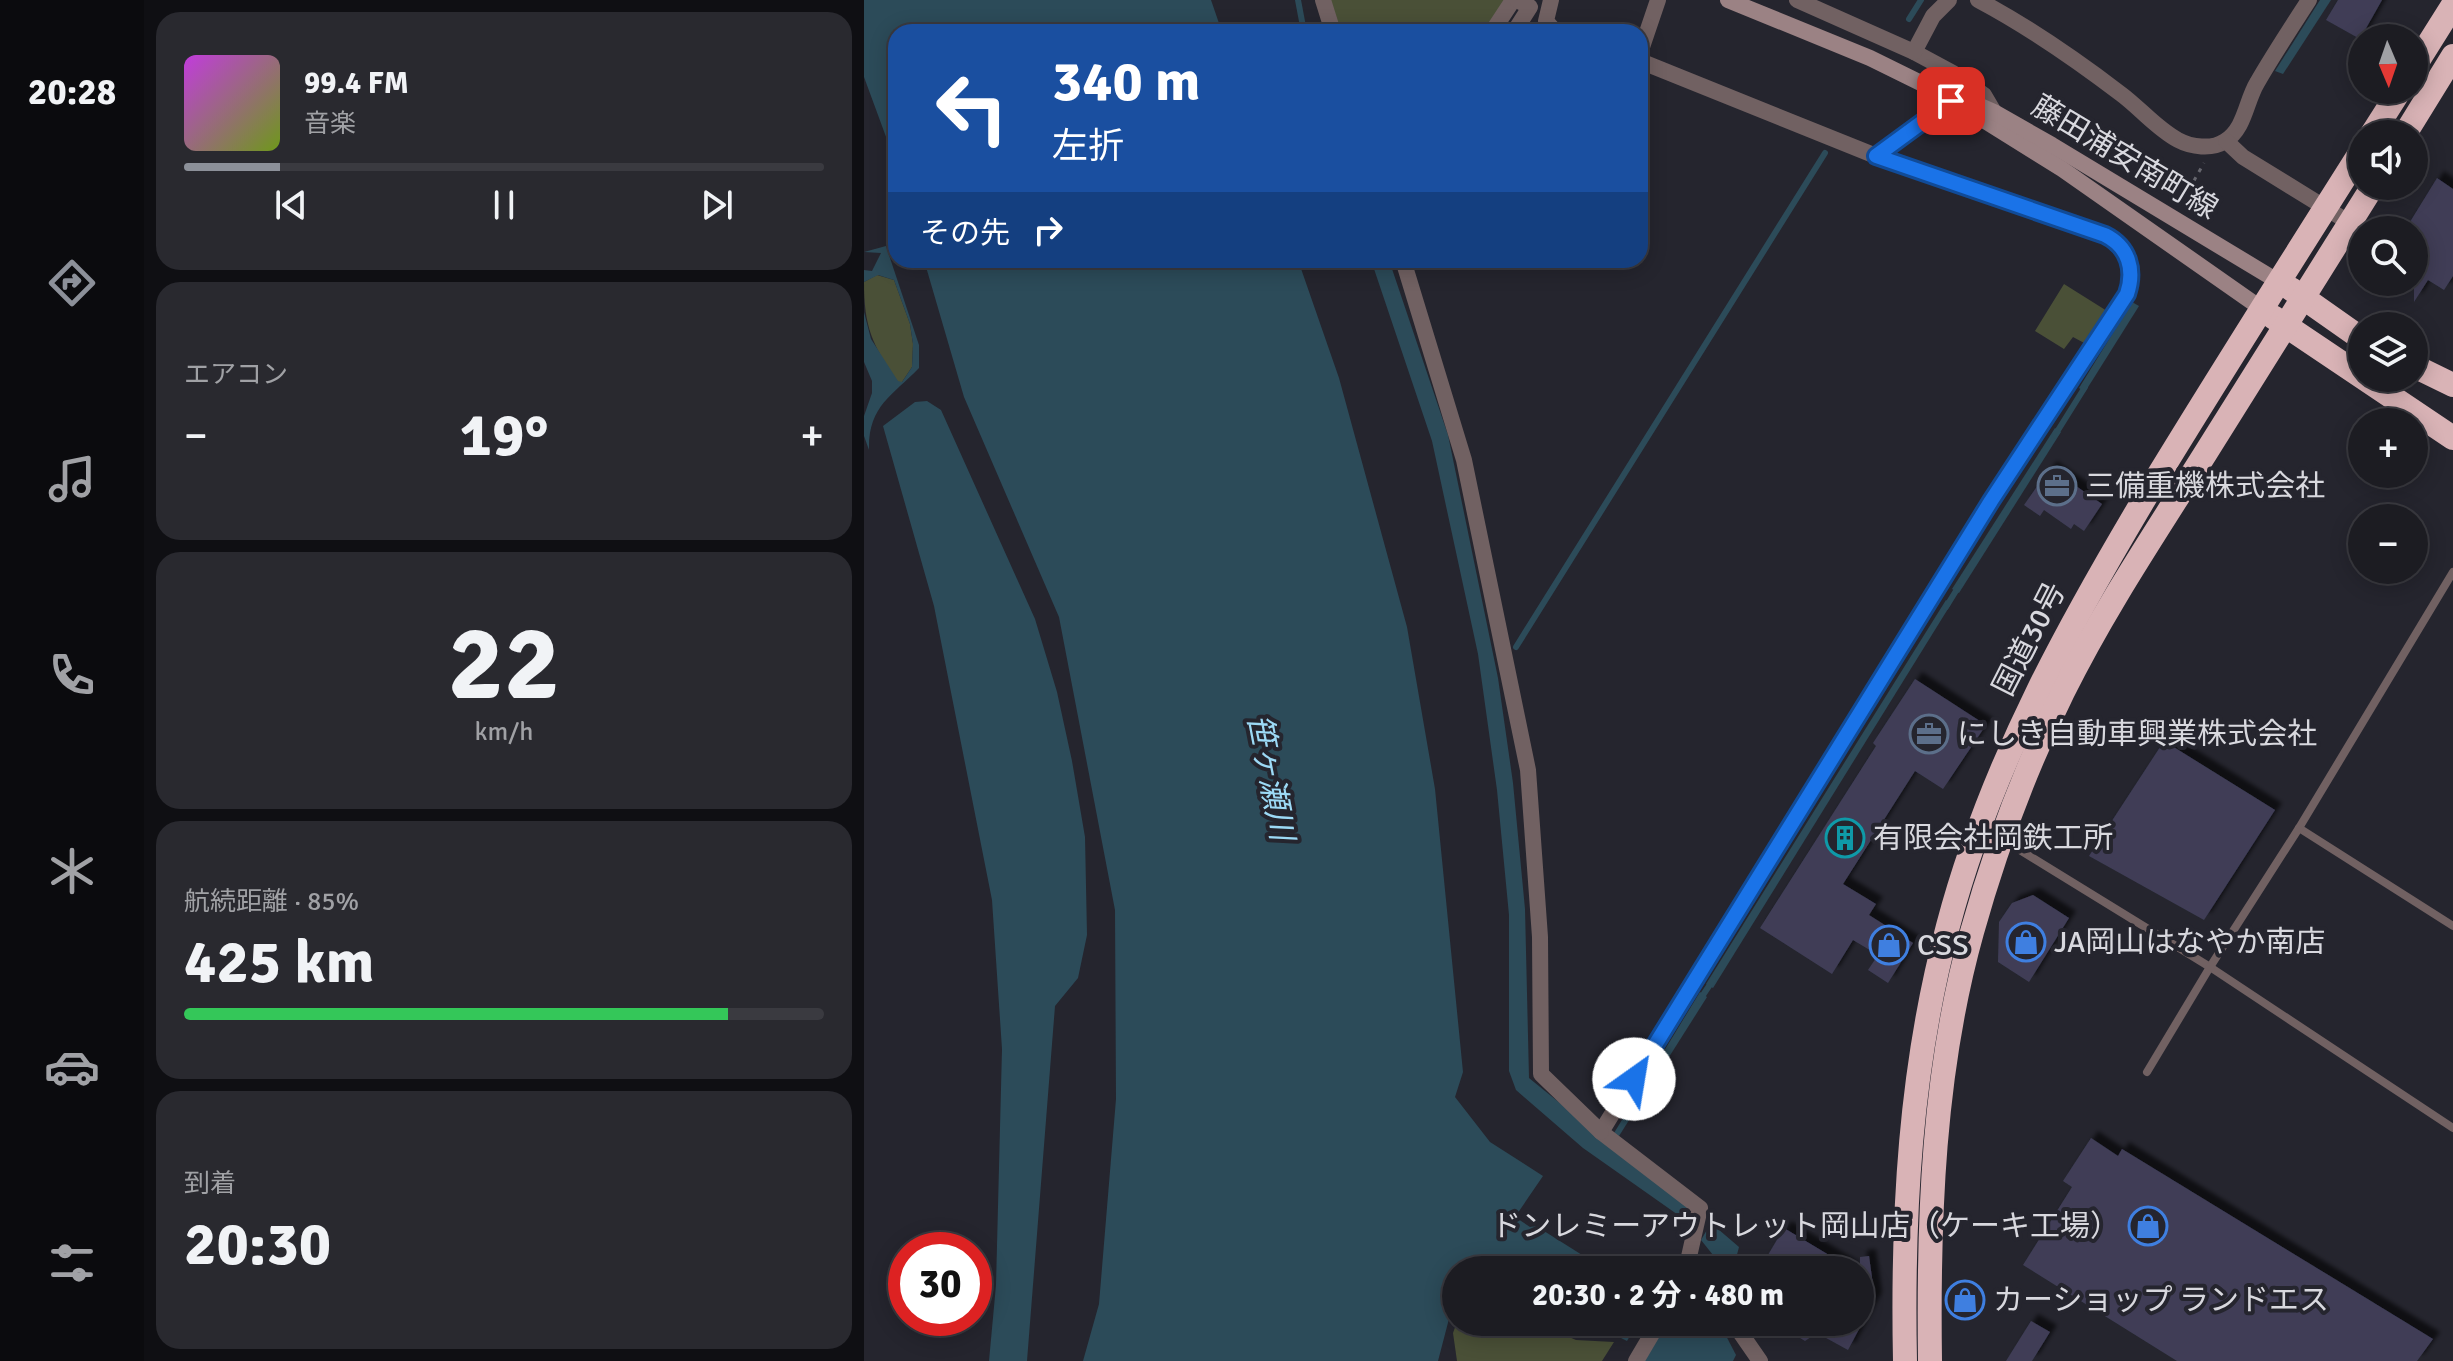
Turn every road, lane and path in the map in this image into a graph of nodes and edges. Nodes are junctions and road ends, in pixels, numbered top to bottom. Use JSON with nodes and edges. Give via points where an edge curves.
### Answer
{"nodes":[{"id":1,"x":1323,"y":0,"type":"edge"},
{"id":2,"x":1515,"y":0,"type":"edge"},
{"id":3,"x":1658,"y":0,"type":"edge"},
{"id":4,"x":1728,"y":0,"type":"edge"},
{"id":5,"x":1797,"y":0,"type":"edge"},
{"id":6,"x":1949,"y":0,"type":"edge"},
{"id":7,"x":1978,"y":0,"type":"edge"},
{"id":8,"x":2309,"y":0,"type":"edge"},
{"id":9,"x":1545,"y":2,"type":"edge"},
{"id":10,"x":2453,"y":5,"type":"edge"},
{"id":11,"x":1330,"y":24,"type":"edge"},
{"id":12,"x":1498,"y":24,"type":"edge"},
{"id":13,"x":1519,"y":24,"type":"edge"},
{"id":14,"x":1549,"y":24,"type":"edge"},
{"id":15,"x":1648,"y":29,"type":"edge"},
{"id":16,"x":2428,"y":45,"type":"edge"},
{"id":17,"x":1914,"y":52,"type":"junction"},
{"id":18,"x":2453,"y":56,"type":"edge"},
{"id":19,"x":1648,"y":64,"type":"edge"},
{"id":20,"x":1944,"y":96,"type":"junction"},
{"id":21,"x":1994,"y":112,"type":"junction"},
{"id":22,"x":2414,"y":120,"type":"edge"},
{"id":23,"x":2220,"y":143,"type":"junction"},
{"id":24,"x":1876,"y":156,"type":"junction"},
{"id":25,"x":2348,"y":172,"type":"edge"},
{"id":26,"x":2184,"y":198,"type":"dead end"},
{"id":27,"x":2326,"y":207,"type":"junction"},
{"id":28,"x":2348,"y":222,"type":"edge"},
{"id":29,"x":2348,"y":226,"type":"edge"},
{"id":30,"x":1405,"y":268,"type":"edge"},
{"id":31,"x":2279,"y":282,"type":"junction"},
{"id":32,"x":2304,"y":296,"type":"junction"},
{"id":33,"x":2262,"y":309,"type":"junction"},
{"id":34,"x":2286,"y":326,"type":"junction"},
{"id":35,"x":2348,"y":329,"type":"edge"},
{"id":36,"x":2428,"y":373,"type":"edge"},
{"id":37,"x":2453,"y":385,"type":"edge"},
{"id":38,"x":2453,"y":438,"type":"edge"},
{"id":39,"x":2453,"y":572,"type":"edge"},
{"id":40,"x":2299,"y":828,"type":"junction"},
{"id":41,"x":2002,"y":839,"type":"junction"},
{"id":42,"x":2453,"y":926,"type":"edge"},
{"id":43,"x":2210,"y":967,"type":"junction"},
{"id":44,"x":2147,"y":1072,"type":"dead end"},
{"id":45,"x":2453,"y":1128,"type":"edge"},
{"id":46,"x":1608,"y":1137,"type":"junction"},
{"id":47,"x":1689,"y":1256,"type":"edge"},
{"id":48,"x":1651,"y":1336,"type":"edge"},
{"id":49,"x":1743,"y":1336,"type":"edge"},
{"id":50,"x":1637,"y":1360,"type":"edge"},
{"id":51,"x":1760,"y":1361,"type":"edge"},
{"id":52,"x":1905,"y":1361,"type":"edge"},
{"id":53,"x":1930,"y":1361,"type":"edge"}],
"edges":[{"from":1,"to":11,"type":"street"},
{"from":2,"to":12,"type":"street"},
{"from":2,"to":13,"type":"street","via":[[1530,7]]},
{"from":3,"to":15,"type":"street"},
{"from":4,"to":20,"type":"street","name":"藤田浦安南町線","via":[[1870,58]]},
{"from":5,"to":17,"type":"street"},
{"from":6,"to":17,"type":"street","via":[[1933,16]]},
{"from":7,"to":23,"type":"street","via":[[2035,32],[2178,140],[2190,145]]},
{"from":8,"to":23,"type":"street","via":[[2255,85],[2246,114]]},
{"from":9,"to":14,"type":"street"},
{"from":10,"to":16,"type":"highway"},
{"from":17,"to":21,"type":"street","via":[[1984,95]]},
{"from":18,"to":22,"type":"highway"},
{"from":19,"to":24,"type":"street"},
{"from":20,"to":21,"type":"street","name":"藤田浦安南町線","via":[[1964,98]]},
{"from":20,"to":24,"type":"street"},
{"from":20,"to":33,"type":"street","name":"藤田浦安南町線","via":[[2062,169]]},
{"from":21,"to":31,"type":"street","name":"藤田浦安南町線"},
{"from":23,"to":26,"type":"path"},
{"from":23,"to":27,"type":"street"},
{"from":24,"to":46,"type":"street","via":[[2105,235],[2127,257],[2132,280],[1991,501]]},
{"from":25,"to":27,"type":"highway","name":"国道30号"},
{"from":27,"to":28,"type":"street"},
{"from":27,"to":31,"type":"highway","name":"国道30号"},
{"from":29,"to":32,"type":"highway","name":"国道30号"},
{"from":30,"to":46,"type":"street","via":[[1464,460],[1528,770],[1540,937],[1541,1074]]},
{"from":31,"to":32,"type":"highway"},
{"from":31,"to":33,"type":"highway","name":"国道30号"},
{"from":32,"to":34,"type":"highway","name":"国道30号"},
{"from":32,"to":35,"type":"highway"},
{"from":33,"to":34,"type":"highway"},
{"from":33,"to":52,"type":"highway","name":"国道30号","via":[[2074,618],[2011,746],[1979,827],[1948,927],[1920,1063],[1906,1206]]},
{"from":34,"to":38,"type":"highway"},
{"from":34,"to":41,"type":"highway","name":"国道30号","via":[[2094,633],[2031,759]]},
{"from":36,"to":37,"type":"highway"},
{"from":39,"to":40,"type":"lane"},
{"from":40,"to":42,"type":"lane"},
{"from":40,"to":43,"type":"lane"},
{"from":41,"to":43,"type":"lane"},
{"from":41,"to":53,"type":"highway","name":"国道30号","via":[[1971,936],[1945,1067],[1932,1198]]},
{"from":43,"to":44,"type":"lane"},
{"from":43,"to":45,"type":"lane"},
{"from":46,"to":47,"type":"street","via":[[1700,1208]]},
{"from":48,"to":50,"type":"street"},
{"from":49,"to":51,"type":"street"}]}
